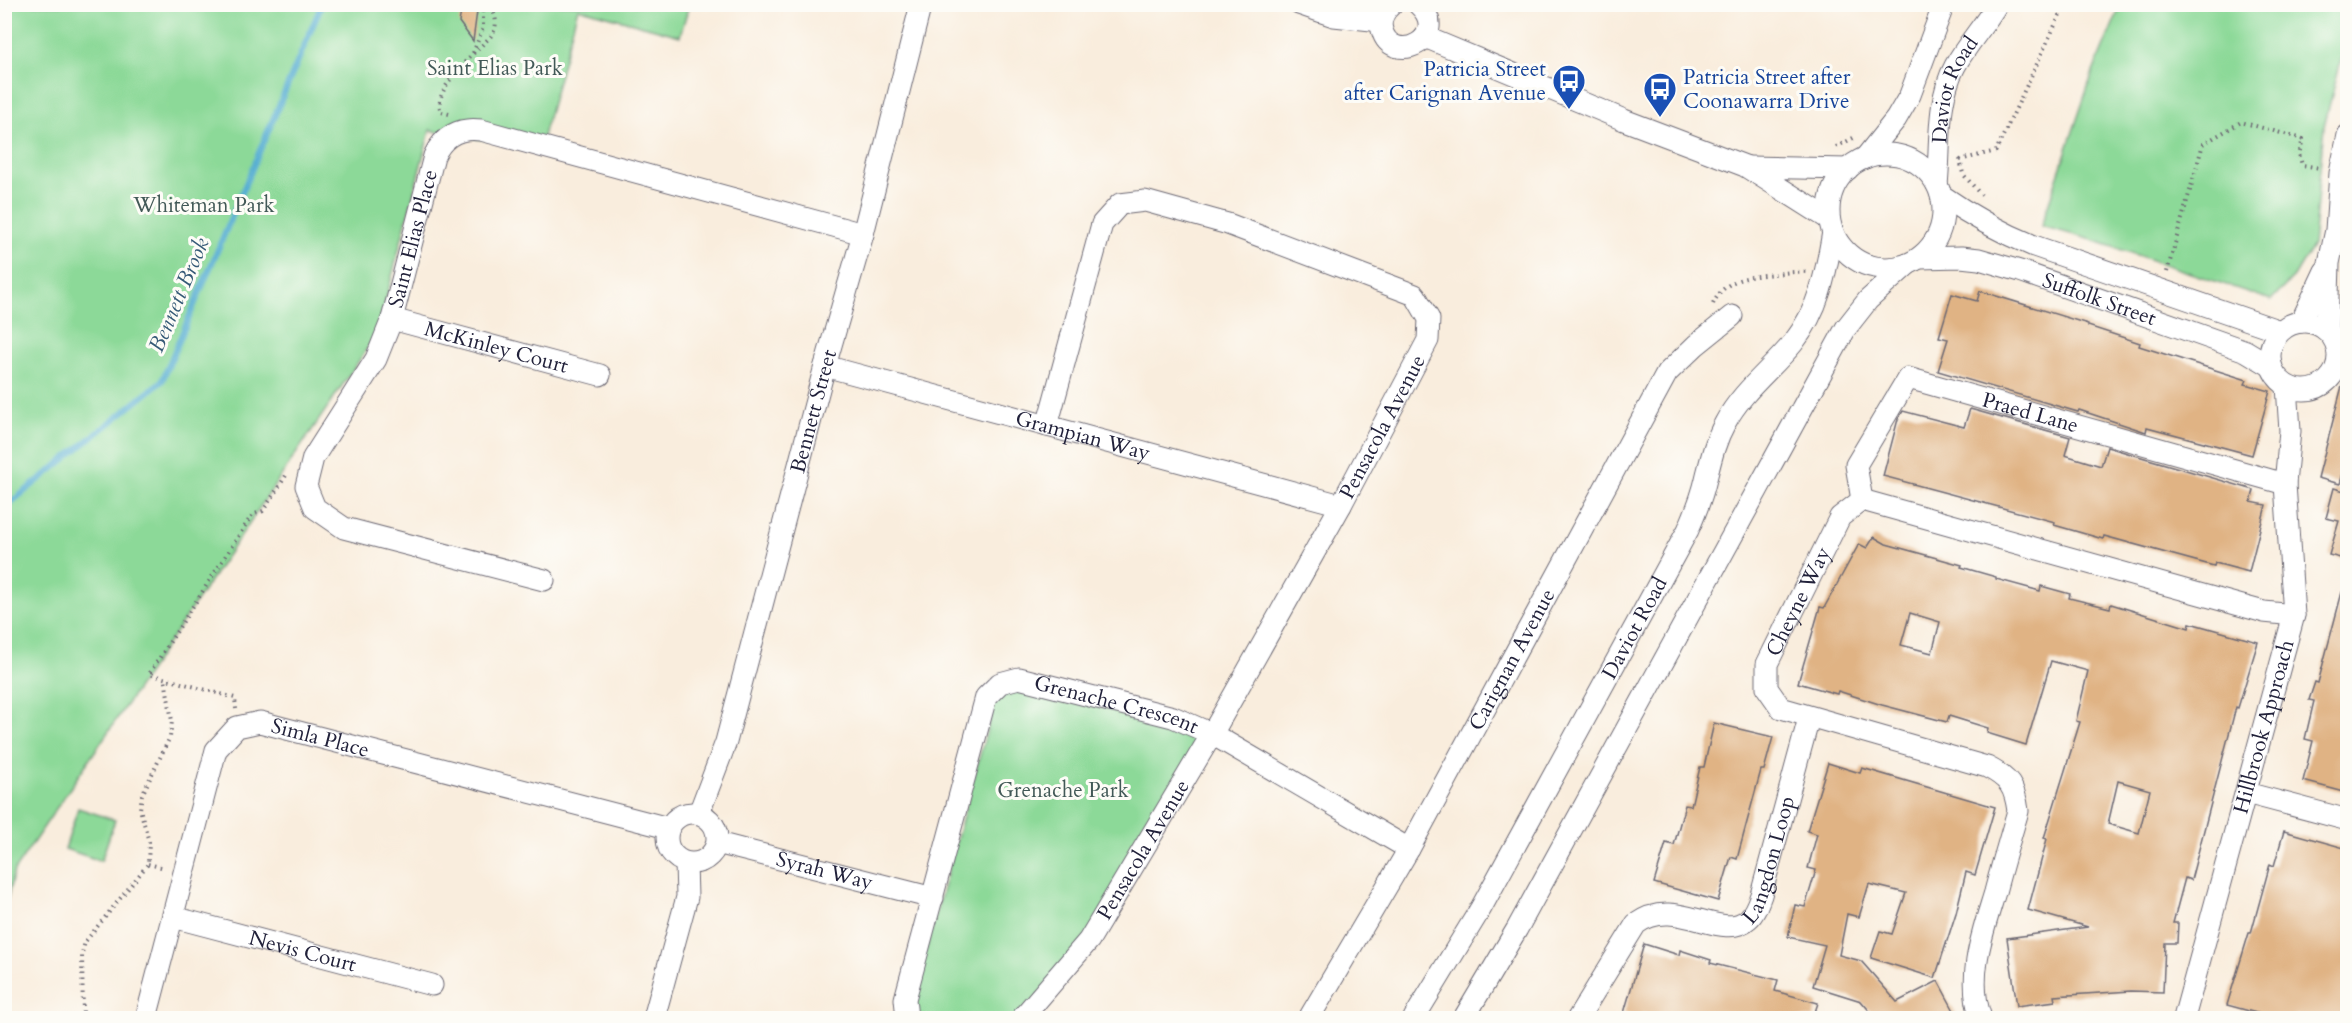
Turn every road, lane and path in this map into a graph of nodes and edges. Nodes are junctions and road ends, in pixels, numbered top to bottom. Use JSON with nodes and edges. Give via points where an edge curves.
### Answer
{"nodes":[{"id":1,"x":483,"y":4,"type":"edge"},
{"id":2,"x":489,"y":4,"type":"edge"},
{"id":3,"x":921,"y":4,"type":"edge"},
{"id":4,"x":1299,"y":4,"type":"edge"},
{"id":5,"x":1418,"y":4,"type":"edge"},
{"id":6,"x":1944,"y":4,"type":"edge"},
{"id":7,"x":1997,"y":4,"type":"edge"},
{"id":8,"x":2065,"y":4,"type":"edge"},
{"id":9,"x":1387,"y":13,"type":"edge"},
{"id":10,"x":1425,"y":37,"type":"junction"},
{"id":11,"x":468,"y":61,"type":"junction"},
{"id":12,"x":440,"y":108,"type":"dead end"},
{"id":13,"x":2348,"y":135,"type":"edge"},
{"id":14,"x":1960,"y":160,"type":"dead end"},
{"id":15,"x":1856,"y":163,"type":"junction"},
{"id":16,"x":1745,"y":166,"type":"junction"},
{"id":17,"x":2326,"y":169,"type":"dead end"},
{"id":18,"x":1939,"y":190,"type":"junction"},
{"id":19,"x":1831,"y":226,"type":"junction"},
{"id":20,"x":2342,"y":232,"type":"edge"},
{"id":21,"x":863,"y":234,"type":"junction"},
{"id":22,"x":1914,"y":261,"type":"junction"},
{"id":23,"x":2329,"y":262,"type":"junction"},
{"id":24,"x":2166,"y":275,"type":"dead end"},
{"id":25,"x":1732,"y":316,"type":"dead end"},
{"id":26,"x":392,"y":319,"type":"junction"},
{"id":27,"x":2301,"y":322,"type":"junction"},
{"id":28,"x":2280,"y":331,"type":"junction"},
{"id":29,"x":2337,"y":341,"type":"edge"},
{"id":30,"x":825,"y":366,"type":"junction"},
{"id":31,"x":2271,"y":366,"type":"junction"},
{"id":32,"x":600,"y":375,"type":"dead end"},
{"id":33,"x":2287,"y":386,"type":"junction"},
{"id":34,"x":2319,"y":387,"type":"junction"},
{"id":35,"x":2348,"y":387,"type":"edge"},
{"id":36,"x":1047,"y":426,"type":"junction"},
{"id":37,"x":2290,"y":431,"type":"junction"},
{"id":38,"x":313,"y":458,"type":"junction"},
{"id":39,"x":2285,"y":484,"type":"junction"},
{"id":40,"x":1862,"y":500,"type":"junction"},
{"id":41,"x":1341,"y":505,"type":"junction"},
{"id":42,"x":544,"y":580,"type":"dead end"},
{"id":43,"x":2294,"y":615,"type":"junction"},
{"id":44,"x":165,"y":679,"type":"junction"},
{"id":45,"x":1809,"y":718,"type":"junction"},
{"id":46,"x":237,"y":727,"type":"junction"},
{"id":47,"x":1212,"y":734,"type":"junction"},
{"id":48,"x":2246,"y":793,"type":"junction"},
{"id":49,"x":699,"y":813,"type":"junction"},
{"id":50,"x":2348,"y":820,"type":"edge"},
{"id":51,"x":668,"y":828,"type":"junction"},
{"id":52,"x":717,"y":843,"type":"junction"},
{"id":53,"x":1409,"y":849,"type":"junction"},
{"id":54,"x":686,"y":863,"type":"junction"},
{"id":55,"x":933,"y":898,"type":"junction"},
{"id":56,"x":173,"y":917,"type":"junction"},
{"id":57,"x":432,"y":985,"type":"dead end"},
{"id":58,"x":83,"y":1018,"type":"edge"},
{"id":59,"x":146,"y":1018,"type":"edge"},
{"id":60,"x":654,"y":1018,"type":"edge"},
{"id":61,"x":907,"y":1018,"type":"edge"},
{"id":62,"x":1023,"y":1018,"type":"edge"},
{"id":63,"x":1309,"y":1018,"type":"edge"},
{"id":64,"x":1414,"y":1018,"type":"edge"},
{"id":65,"x":1464,"y":1018,"type":"edge"},
{"id":66,"x":1578,"y":1018,"type":"edge"},
{"id":67,"x":1981,"y":1018,"type":"edge"},
{"id":68,"x":2184,"y":1018,"type":"edge"}],
"edges":[{"from":1,"to":11,"type":"path","via":[[483,28]]},
{"from":2,"to":11,"type":"path","via":[[496,28]]},
{"from":3,"to":21,"type":"street","name":"Bennett Street"},
{"from":4,"to":9,"type":"street","via":[[1334,16]]},
{"from":5,"to":10,"type":"street","via":[[1429,20]]},
{"from":6,"to":15,"type":"street","name":"Daviot Road","via":[[1910,95],[1896,119]]},
{"from":7,"to":18,"type":"street","name":"Daviot Road","via":[[1954,68],[1948,85],[1943,106]]},
{"from":8,"to":14,"type":"path","via":[[1996,151]]},
{"from":9,"to":10,"type":"street","via":[[1382,30],[1393,45],[1411,47]]},
{"from":10,"to":16,"type":"street"},
{"from":11,"to":12,"type":"path","via":[[445,86]]},
{"from":13,"to":20,"type":"street","via":[[2340,173]]},
{"from":15,"to":16,"type":"street"},
{"from":15,"to":18,"type":"street","via":[[1878,154],[1906,158],[1929,173]]},
{"from":15,"to":19,"type":"street","via":[[1832,192]]},
{"from":16,"to":19,"type":"street"},
{"from":17,"to":24,"type":"path","via":[[2302,165],[2299,154],[2303,139],[2241,122],[2203,144]]},
{"from":18,"to":22,"type":"street","via":[[1944,215],[1939,234]]},
{"from":18,"to":28,"type":"street","name":"Suffolk Street","via":[[1970,216],[2034,246]]},
{"from":19,"to":22,"type":"street","via":[[1846,252],[1868,265],[1888,268]]},
{"from":19,"to":64,"type":"street","name":"Daviot Road","via":[[1825,277],[1812,314],[1791,345],[1749,389],[1725,422],[1688,530],[1481,908]]},
{"from":20,"to":23,"type":"street"},
{"from":21,"to":26,"type":"street","name":"Saint Elias Place","via":[[471,129],[450,135],[434,156]]},
{"from":21,"to":30,"type":"street","name":"Bennett Street"},
{"from":22,"to":31,"type":"street","name":"Suffolk Street","via":[[1961,257],[2020,271],[2246,351]]},
{"from":22,"to":65,"type":"street","name":"Daviot Road","via":[[1868,300],[1846,328],[1517,929]]},
{"from":23,"to":27,"type":"street"},
{"from":23,"to":29,"type":"street"},
{"from":25,"to":53,"type":"street","name":"Carignan Avenue","via":[[1668,373]]},
{"from":26,"to":32,"type":"street","name":"McKinley Court"},
{"from":26,"to":38,"type":"street","name":"Saint Elias Place","via":[[376,359]]},
{"from":27,"to":28,"type":"street"},
{"from":27,"to":29,"type":"street","via":[[2310,322]]},
{"from":28,"to":31,"type":"street","via":[[2270,348]]},
{"from":29,"to":34,"type":"street","via":[[2337,367]]},
{"from":30,"to":36,"type":"street","name":"Grampian Way"},
{"from":30,"to":49,"type":"street","name":"Bennett Street","via":[[726,742]]},
{"from":31,"to":33,"type":"street"},
{"from":33,"to":34,"type":"street","via":[[2305,391]]},
{"from":33,"to":37,"type":"street","name":"Hillbrook Approach"},
{"from":34,"to":35,"type":"street"},
{"from":34,"to":37,"type":"street","name":"Hillbrook Approach"},
{"from":36,"to":41,"type":"street","name":"Grampian Way"},
{"from":36,"to":41,"type":"street","name":"Pensacola Avenue","via":[[1102,224],[1120,204],[1145,201],[1228,224],[1415,295],[1429,319],[1428,340]]},
{"from":37,"to":39,"type":"street","name":"Hillbrook Approach"},
{"from":38,"to":42,"type":"street","name":"Saint Elias Place","via":[[306,486],[315,508],[344,528]]},
{"from":38,"to":44,"type":"path","via":[[297,460],[263,510],[252,515],[149,674]]},
{"from":39,"to":40,"type":"street","name":"Praed Lane","via":[[1908,378],[1856,465]]},
{"from":39,"to":43,"type":"street","name":"Hillbrook Approach"},
{"from":40,"to":43,"type":"street","via":[[2253,609]]},
{"from":40,"to":45,"type":"street","name":"Cheyne Way","via":[[1840,517],[1767,663],[1767,688],[1781,708]]},
{"from":41,"to":47,"type":"street","name":"Pensacola Avenue"},
{"from":43,"to":48,"type":"street","name":"Hillbrook Approach"},
{"from":44,"to":46,"type":"path","via":[[236,698]]},
{"from":44,"to":58,"type":"path","via":[[172,721],[170,737],[142,795],[140,809],[149,842],[148,864],[85,942]]},
{"from":45,"to":66,"type":"street","name":"Langdon Loop","via":[[1761,895],[1749,919],[1727,927],[1663,913],[1647,916],[1636,924]]},
{"from":45,"to":67,"type":"street","name":"Cheyne Way","via":[[1987,767],[1999,773],[2016,794],[2018,811],[1975,973],[1976,1004]]},
{"from":46,"to":51,"type":"street","name":"Simla Place","via":[[260,722]]},
{"from":46,"to":56,"type":"street","via":[[216,750]]},
{"from":47,"to":53,"type":"street","name":"Grenache Crescent"},
{"from":47,"to":55,"type":"street","name":"Grenache Crescent","via":[[1173,717],[1019,678],[1000,683],[986,697]]},
{"from":47,"to":62,"type":"street","name":"Pensacola Avenue","via":[[1089,940]]},
{"from":48,"to":50,"type":"street"},
{"from":48,"to":68,"type":"street","name":"Hillbrook Approach"},
{"from":49,"to":51,"type":"street","via":[[681,815]]},
{"from":49,"to":52,"type":"street","via":[[714,825]]},
{"from":51,"to":54,"type":"street","via":[[667,846]]},
{"from":52,"to":54,"type":"street","via":[[706,859]]},
{"from":52,"to":55,"type":"street","name":"Syrah Way"},
{"from":53,"to":63,"type":"street","name":"Carignan Avenue"},
{"from":54,"to":60,"type":"street","via":[[687,897]]},
{"from":55,"to":61,"type":"street","name":"Grenache Crescent","via":[[905,999]]},
{"from":56,"to":57,"type":"street","name":"Nevis Court"},
{"from":56,"to":59,"type":"street"}]}
